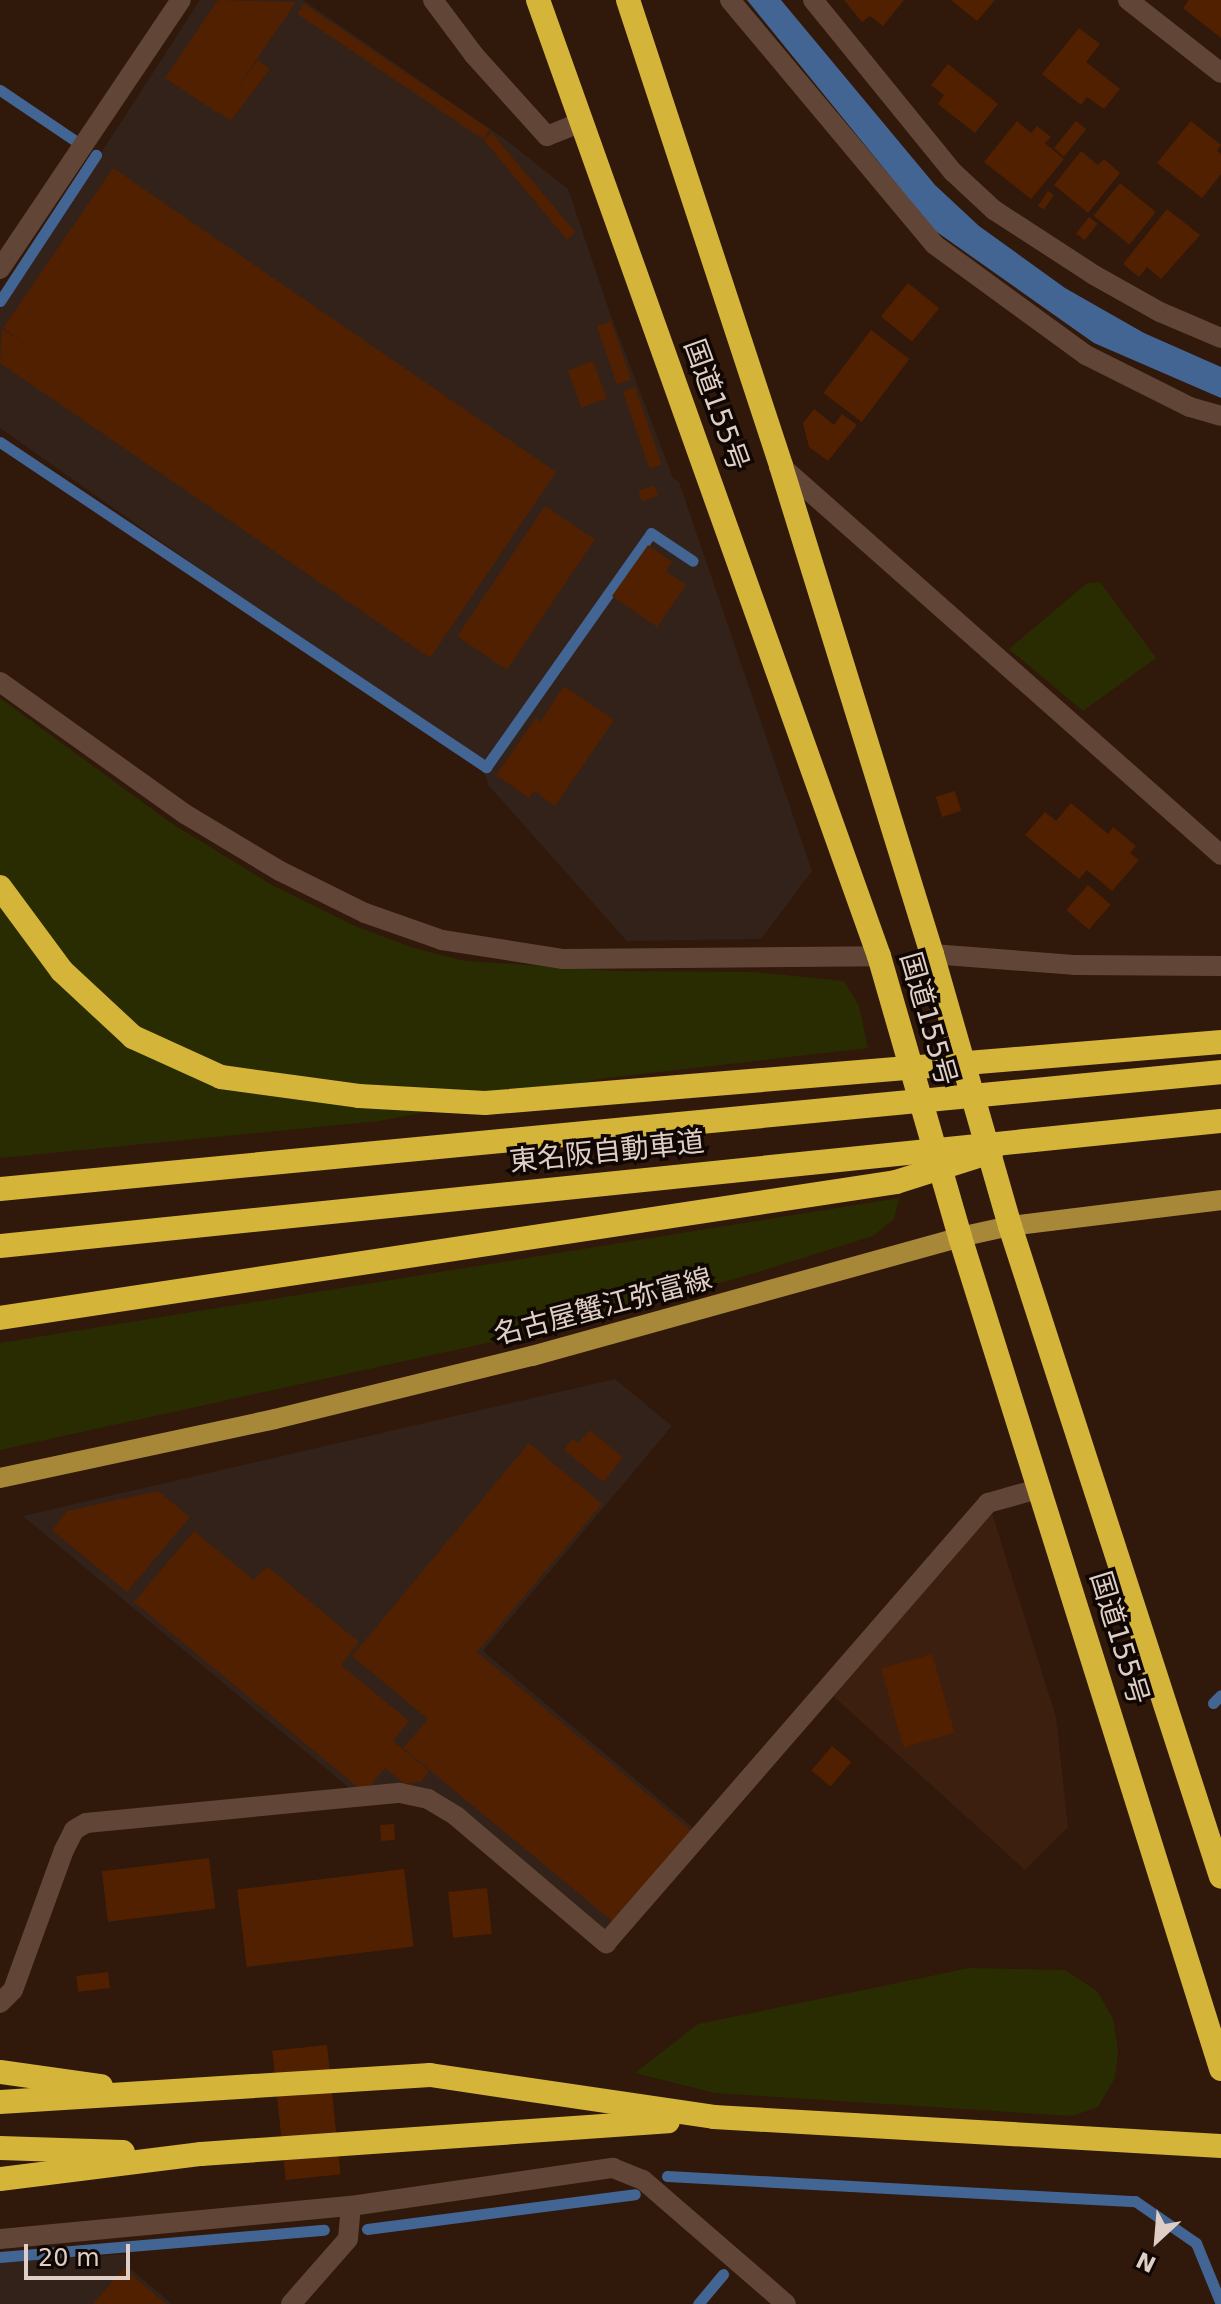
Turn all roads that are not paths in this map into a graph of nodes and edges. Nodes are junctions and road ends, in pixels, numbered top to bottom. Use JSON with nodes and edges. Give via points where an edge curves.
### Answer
{"nodes":[{"id":1,"x":181,"y":0,"type":"edge"},
{"id":2,"x":433,"y":0,"type":"edge"},
{"id":3,"x":538,"y":0,"type":"edge"},
{"id":4,"x":628,"y":0,"type":"edge"},
{"id":5,"x":730,"y":0,"type":"edge"},
{"id":6,"x":813,"y":0,"type":"edge"},
{"id":7,"x":1128,"y":0,"type":"edge"},
{"id":8,"x":1221,"y":73,"type":"edge"},
{"id":9,"x":579,"y":123,"type":"junction"},
{"id":10,"x":0,"y":269,"type":"edge"},
{"id":11,"x":1221,"y":338,"type":"edge"},
{"id":12,"x":1221,"y":416,"type":"edge"},
{"id":13,"x":781,"y":466,"type":"junction"},
{"id":14,"x":0,"y":682,"type":"edge"},
{"id":15,"x":1221,"y":855,"type":"edge"},
{"id":16,"x":0,"y":887,"type":"edge"},
{"id":17,"x":932,"y":954,"type":"junction"},
{"id":18,"x":879,"y":956,"type":"junction"},
{"id":19,"x":1221,"y":966,"type":"edge"},
{"id":20,"x":1221,"y":1042,"type":"edge"},
{"id":21,"x":1221,"y":1072,"type":"edge"},
{"id":22,"x":1221,"y":1121,"type":"edge"},
{"id":23,"x":1027,"y":1139,"type":"junction"},
{"id":24,"x":0,"y":1189,"type":"edge"},
{"id":25,"x":1221,"y":1200,"type":"edge"},
{"id":26,"x":1010,"y":1226,"type":"junction"},
{"id":27,"x":960,"y":1237,"type":"junction"},
{"id":28,"x":0,"y":1246,"type":"edge"},
{"id":29,"x":0,"y":1318,"type":"edge"},
{"id":30,"x":0,"y":1478,"type":"edge"},
{"id":31,"x":1041,"y":1488,"type":"junction"},
{"id":32,"x":1221,"y":1877,"type":"edge"},
{"id":33,"x":0,"y":2003,"type":"edge"},
{"id":34,"x":1221,"y":2069,"type":"edge"},
{"id":35,"x":0,"y":2072,"type":"edge"},
{"id":36,"x":189,"y":2092,"type":"junction"},
{"id":37,"x":0,"y":2102,"type":"edge"},
{"id":38,"x":714,"y":2117,"type":"junction"},
{"id":39,"x":1221,"y":2146,"type":"edge"},
{"id":40,"x":0,"y":2148,"type":"edge"},
{"id":41,"x":201,"y":2154,"type":"junction"},
{"id":42,"x":0,"y":2179,"type":"edge"},
{"id":43,"x":351,"y":2206,"type":"junction"},
{"id":44,"x":0,"y":2239,"type":"edge"},
{"id":45,"x":291,"y":2304,"type":"edge"},
{"id":46,"x":786,"y":2304,"type":"edge"}],
"edges":[{"from":1,"to":10,"type":"street"},
{"from":2,"to":9,"type":"street","via":[[547,136]]},
{"from":3,"to":9,"type":"highway","name":"国道155号"},
{"from":4,"to":13,"type":"highway","name":"国道155号"},
{"from":5,"to":12,"type":"street","via":[[935,245],[1086,355],[1190,407]]},
{"from":6,"to":11,"type":"street","via":[[953,172],[994,210],[1094,275]]},
{"from":7,"to":8,"type":"street"},
{"from":9,"to":18,"type":"highway","name":"国道155号"},
{"from":13,"to":15,"type":"street"},
{"from":13,"to":17,"type":"highway","name":"国道155号"},
{"from":14,"to":18,"type":"street","via":[[185,814],[280,871],[365,913],[442,940],[564,959]]},
{"from":16,"to":20,"type":"highway","via":[[62,971],[133,1037],[221,1077],[359,1096],[485,1103]]},
{"from":17,"to":19,"type":"street","via":[[1074,965]]},
{"from":17,"to":26,"type":"highway","name":"国道155号"},
{"from":18,"to":27,"type":"highway","name":"国道155号"},
{"from":21,"to":24,"type":"highway","name":"東名阪自動車道"},
{"from":22,"to":23,"type":"highway","name":"東名阪自動車道"},
{"from":23,"to":28,"type":"highway","name":"東名阪自動車道"},
{"from":23,"to":29,"type":"highway","via":[[896,1182]]},
{"from":25,"to":26,"type":"main road","name":"名古屋蟹江弥富線"},
{"from":26,"to":27,"type":"main road","name":"名古屋蟹江弥富線"},
{"from":26,"to":32,"type":"highway","name":"国道155号"},
{"from":27,"to":30,"type":"main road","name":"名古屋蟹江弥富線","via":[[532,1356]]},
{"from":27,"to":31,"type":"highway","name":"国道155号"},
{"from":31,"to":33,"type":"street","via":[[988,1503],[606,1943],[456,1816],[428,1799],[400,1793],[86,1823],[74,1830],[64,1850],[13,1990]]},
{"from":31,"to":34,"type":"highway","name":"国道155号"},
{"from":35,"to":36,"type":"highway","via":[[91,2086]]},
{"from":36,"to":37,"type":"highway"},
{"from":36,"to":38,"type":"highway","via":[[430,2075]]},
{"from":38,"to":39,"type":"highway"},
{"from":38,"to":41,"type":"highway"},
{"from":40,"to":41,"type":"highway"},
{"from":41,"to":42,"type":"highway"},
{"from":43,"to":44,"type":"street"},
{"from":43,"to":45,"type":"street","via":[[348,2239]]},
{"from":43,"to":46,"type":"street","via":[[613,2168],[643,2180]]}]}
